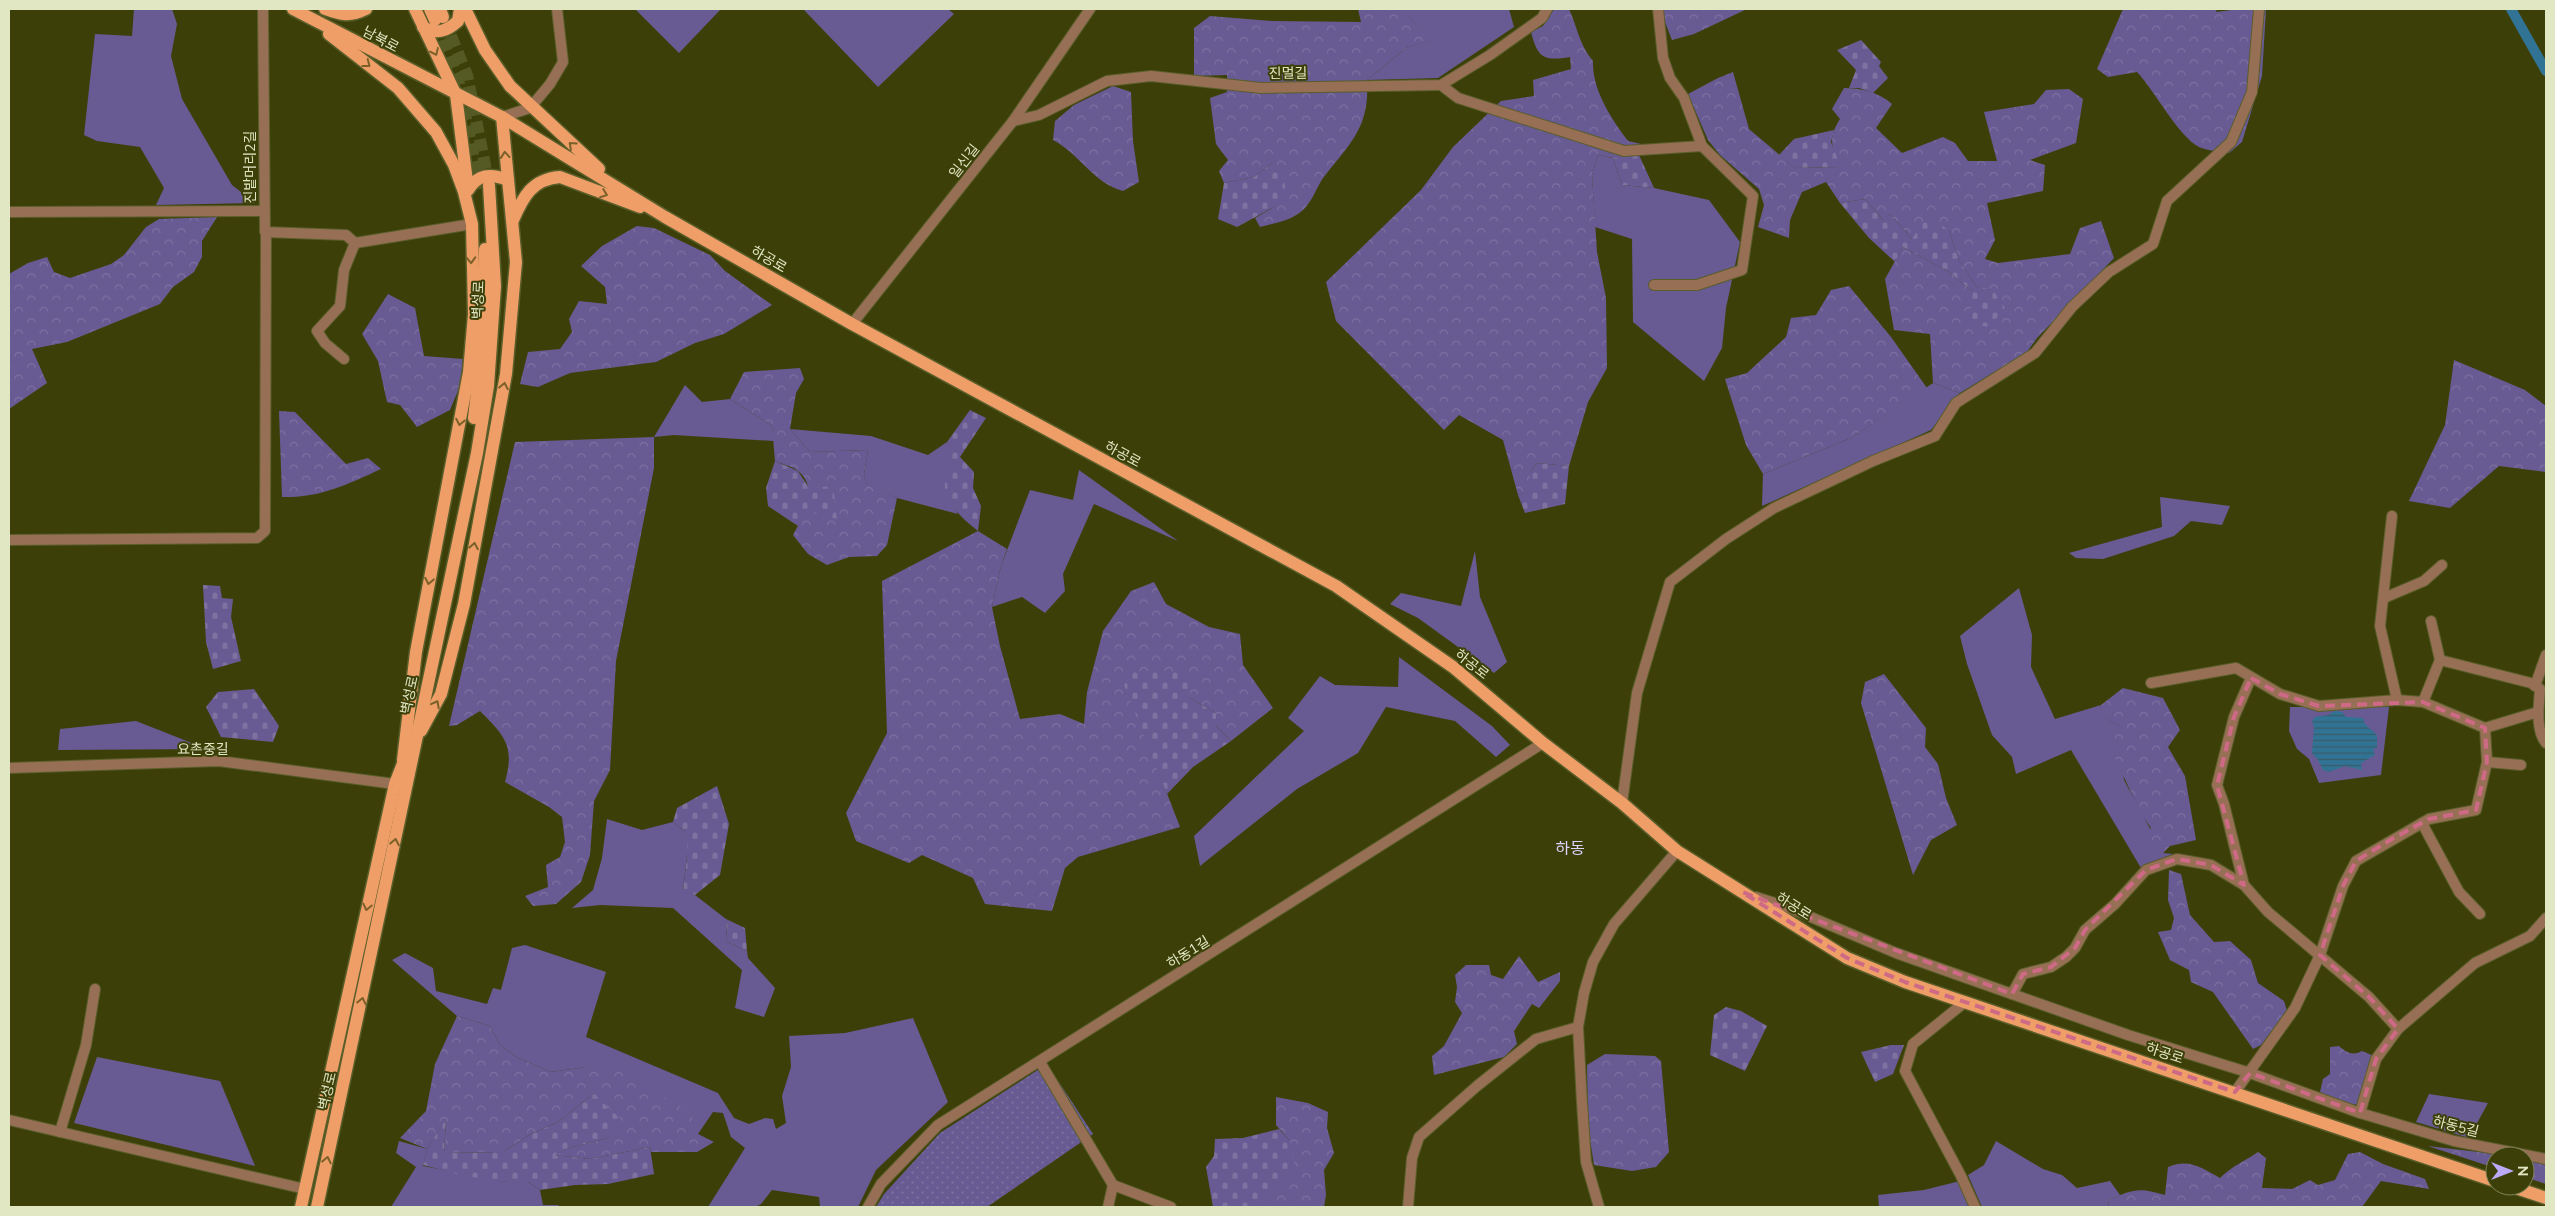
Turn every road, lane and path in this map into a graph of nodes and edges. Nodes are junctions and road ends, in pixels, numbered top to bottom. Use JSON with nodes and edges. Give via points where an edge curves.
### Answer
{"nodes":[{"id":1,"x":263,"y":9,"type":"edge"},
{"id":2,"x":325,"y":9,"type":"edge"},
{"id":3,"x":366,"y":9,"type":"edge"},
{"id":4,"x":415,"y":9,"type":"edge"},
{"id":5,"x":460,"y":9,"type":"edge"},
{"id":6,"x":465,"y":9,"type":"edge"},
{"id":7,"x":557,"y":9,"type":"edge"},
{"id":8,"x":1090,"y":9,"type":"edge"},
{"id":9,"x":1547,"y":9,"type":"edge"},
{"id":10,"x":1658,"y":9,"type":"edge"},
{"id":11,"x":2258,"y":9,"type":"edge"},
{"id":12,"x":297,"y":11,"type":"edge"},
{"id":13,"x":434,"y":16,"type":"edge"},
{"id":14,"x":1441,"y":85,"type":"junction"},
{"id":15,"x":456,"y":95,"type":"junction"},
{"id":16,"x":530,"y":108,"type":"junction"},
{"id":17,"x":502,"y":117,"type":"junction"},
{"id":18,"x":1013,"y":121,"type":"junction"},
{"id":19,"x":1702,"y":146,"type":"junction"},
{"id":20,"x":508,"y":180,"type":"junction"},
{"id":21,"x":479,"y":188,"type":"junction"},
{"id":22,"x":621,"y":189,"type":"junction"},
{"id":23,"x":264,"y":211,"type":"junction"},
{"id":24,"x":9,"y":212,"type":"edge"},
{"id":25,"x":665,"y":217,"type":"junction"},
{"id":26,"x":512,"y":222,"type":"junction"},
{"id":27,"x":472,"y":224,"type":"junction"},
{"id":28,"x":266,"y":232,"type":"junction"},
{"id":29,"x":355,"y":243,"type":"junction"},
{"id":30,"x":1654,"y":285,"type":"dead end"},
{"id":31,"x":852,"y":324,"type":"junction"},
{"id":32,"x":344,"y":359,"type":"dead end"},
{"id":33,"x":2392,"y":516,"type":"dead end"},
{"id":34,"x":9,"y":540,"type":"edge"},
{"id":35,"x":2442,"y":565,"type":"dead end"},
{"id":36,"x":2384,"y":598,"type":"junction"},
{"id":37,"x":2431,"y":621,"type":"dead end"},
{"id":38,"x":2546,"y":655,"type":"edge"},
{"id":39,"x":2440,"y":660,"type":"junction"},
{"id":40,"x":2251,"y":678,"type":"junction"},
{"id":41,"x":2151,"y":684,"type":"dead end"},
{"id":42,"x":2535,"y":686,"type":"junction"},
{"id":43,"x":2397,"y":700,"type":"junction"},
{"id":44,"x":2423,"y":702,"type":"junction"},
{"id":45,"x":2538,"y":712,"type":"junction"},
{"id":46,"x":2485,"y":728,"type":"junction"},
{"id":47,"x":1543,"y":743,"type":"junction"},
{"id":48,"x":2546,"y":743,"type":"edge"},
{"id":49,"x":413,"y":747,"type":"junction"},
{"id":50,"x":2487,"y":762,"type":"junction"},
{"id":51,"x":2521,"y":765,"type":"dead end"},
{"id":52,"x":9,"y":768,"type":"edge"},
{"id":53,"x":402,"y":770,"type":"junction"},
{"id":54,"x":395,"y":784,"type":"junction"},
{"id":55,"x":1622,"y":803,"type":"junction"},
{"id":56,"x":2422,"y":823,"type":"junction"},
{"id":57,"x":1678,"y":851,"type":"junction"},
{"id":58,"x":2244,"y":885,"type":"junction"},
{"id":59,"x":1742,"y":892,"type":"junction"},
{"id":60,"x":2480,"y":914,"type":"dead end"},
{"id":61,"x":2546,"y":918,"type":"edge"},
{"id":62,"x":2320,"y":955,"type":"junction"},
{"id":63,"x":95,"y":989,"type":"dead end"},
{"id":64,"x":2012,"y":994,"type":"junction"},
{"id":65,"x":1965,"y":1002,"type":"junction"},
{"id":66,"x":1578,"y":1027,"type":"junction"},
{"id":67,"x":2398,"y":1028,"type":"junction"},
{"id":68,"x":1040,"y":1062,"type":"junction"},
{"id":69,"x":2250,"y":1074,"type":"junction"},
{"id":70,"x":2235,"y":1092,"type":"junction"},
{"id":71,"x":2360,"y":1113,"type":"junction"},
{"id":72,"x":9,"y":1120,"type":"edge"},
{"id":73,"x":60,"y":1132,"type":"junction"},
{"id":74,"x":2546,"y":1159,"type":"edge"},
{"id":75,"x":2485,"y":1178,"type":"edge"},
{"id":76,"x":1113,"y":1185,"type":"junction"},
{"id":77,"x":305,"y":1189,"type":"junction"},
{"id":78,"x":301,"y":1207,"type":"edge"},
{"id":79,"x":317,"y":1207,"type":"edge"},
{"id":80,"x":868,"y":1207,"type":"edge"},
{"id":81,"x":1108,"y":1207,"type":"edge"},
{"id":82,"x":1171,"y":1207,"type":"edge"},
{"id":83,"x":1408,"y":1207,"type":"edge"},
{"id":84,"x":1599,"y":1207,"type":"edge"},
{"id":85,"x":1975,"y":1207,"type":"edge"}],
"edges":[{"from":1,"to":23,"type":"street","name":"진밭머리2길"},
{"from":2,"to":3,"type":"main road","via":[[342,15]]},
{"from":4,"to":13,"type":"main road"},
{"from":5,"to":13,"type":"main road","via":[[458,21],[448,31],[431,32]]},
{"from":6,"to":16,"type":"main road","via":[[485,50]]},
{"from":7,"to":16,"type":"street","via":[[563,62]]},
{"from":8,"to":18,"type":"street","name":"일신길"},
{"from":9,"to":14,"type":"street","via":[[1542,18]]},
{"from":10,"to":19,"type":"street","via":[[1663,58],[1670,78],[1684,98]]},
{"from":11,"to":55,"type":"street","via":[[2252,92],[2231,142],[2167,201],[2153,244],[2109,272],[2072,307],[2035,353],[1956,403],[1935,436],[1774,508],[1726,539],[1670,582],[1637,693]]},
{"from":12,"to":15,"type":"main road","name":"남북로"},
{"from":12,"to":27,"type":"main road","one_way":true,"via":[[398,88],[436,132],[454,165]]},
{"from":13,"to":15,"type":"main road","one_way":true},
{"from":14,"to":18,"type":"street","name":"진멀길","via":[[1261,88],[1151,76],[1107,81],[1040,115]]},
{"from":14,"to":19,"type":"street","via":[[1458,98],[1624,151]]},
{"from":15,"to":17,"type":"main road","name":"하공로"},
{"from":15,"to":21,"type":"main road"},
{"from":16,"to":17,"type":"street"},
{"from":22,"to":16,"type":"main road","one_way":true},
{"from":20,"to":17,"type":"main road","one_way":true},
{"from":17,"to":22,"type":"main road","name":"하공로"},
{"from":18,"to":31,"type":"street","name":"일신길"},
{"from":19,"to":30,"type":"street","via":[[1753,196],[1742,270],[1697,285]]},
{"from":20,"to":21,"type":"main road","via":[[487,174],[474,180]]},
{"from":20,"to":26,"type":"main road"},
{"from":21,"to":27,"type":"main road"},
{"from":21,"to":49,"type":"main road","name":"벽성로","via":[[495,286],[488,386],[477,453]]},
{"from":21,"to":53,"type":"main road","name":"벽성로","via":[[485,242],[484,332],[473,431],[415,722]]},
{"from":22,"to":25,"type":"main road","name":"하공로"},
{"from":23,"to":24,"type":"street"},
{"from":23,"to":28,"type":"street","name":"진밭머리2길"},
{"from":26,"to":25,"type":"main road","one_way":true,"via":[[521,202],[536,184],[560,177]]},
{"from":25,"to":31,"type":"main road","name":"하공로"},
{"from":49,"to":26,"type":"main road","one_way":true,"via":[[441,694],[464,604],[506,374],[516,262]]},
{"from":27,"to":29,"type":"street"},
{"from":27,"to":53,"type":"main road","one_way":true,"via":[[474,314],[470,372],[416,652]]},
{"from":28,"to":29,"type":"street","via":[[346,235]]},
{"from":28,"to":34,"type":"street","name":"진밭머리2길","via":[[265,531],[257,538]]},
{"from":29,"to":32,"type":"street","via":[[344,270],[340,306],[317,331],[325,343]]},
{"from":31,"to":47,"type":"main road","name":"하공로","via":[[1336,586],[1453,667]]},
{"from":33,"to":36,"type":"street"},
{"from":35,"to":36,"type":"street","via":[[2424,580]]},
{"from":36,"to":43,"type":"street","via":[[2380,626]]},
{"from":37,"to":39,"type":"street"},
{"from":38,"to":42,"type":"street"},
{"from":39,"to":42,"type":"street"},
{"from":39,"to":44,"type":"street"},
{"from":40,"to":41,"type":"street","via":[[2236,668]]},
{"from":40,"to":43,"type":"street","via":[[2280,694],[2319,706]]},
{"from":40,"to":58,"type":"street","via":[[2234,717],[2217,785]]},
{"from":42,"to":45,"type":"street","via":[[2540,689]]},
{"from":43,"to":44,"type":"street"},
{"from":44,"to":46,"type":"street"},
{"from":45,"to":46,"type":"street"},
{"from":45,"to":48,"type":"street"},
{"from":46,"to":50,"type":"street"},
{"from":47,"to":55,"type":"main road","name":"하공로"},
{"from":47,"to":68,"type":"street","name":"하동1길"},
{"from":79,"to":49,"type":"main road","name":"벽성로","one_way":true},
{"from":50,"to":51,"type":"street"},
{"from":50,"to":56,"type":"street","via":[[2476,810]]},
{"from":52,"to":54,"type":"street","name":"요촌중길","via":[[219,761]]},
{"from":53,"to":54,"type":"main road","name":"벽성로"},
{"from":54,"to":77,"type":"main road","name":"벽성로","one_way":true},
{"from":55,"to":57,"type":"main road","name":"하공로"},
{"from":56,"to":60,"type":"street","via":[[2459,892]]},
{"from":56,"to":62,"type":"street","via":[[2356,861],[2343,886]]},
{"from":57,"to":59,"type":"main road","name":"하공로"},
{"from":57,"to":66,"type":"street","via":[[1614,924],[1593,962]]},
{"from":58,"to":62,"type":"street","via":[[2268,912]]},
{"from":58,"to":64,"type":"street","via":[[2211,865],[2177,859],[2146,870],[2115,904],[2085,930],[2071,953],[2051,967],[2023,974]]},
{"from":59,"to":64,"type":"street","name":"하동5길","via":[[1787,907],[1896,953]]},
{"from":59,"to":65,"type":"main road","name":"하공로","via":[[1847,958]]},
{"from":61,"to":67,"type":"street","via":[[2530,936],[2475,963]]},
{"from":62,"to":67,"type":"street","via":[[2369,997]]},
{"from":62,"to":69,"type":"street","via":[[2295,1008]]},
{"from":63,"to":73,"type":"street","via":[[86,1045]]},
{"from":64,"to":69,"type":"street","name":"하동5길"},
{"from":65,"to":70,"type":"main road","name":"하공로"},
{"from":65,"to":85,"type":"street","via":[[1913,1044],[1905,1071]]},
{"from":66,"to":83,"type":"street","via":[[1536,1039],[1419,1137],[1412,1158]]},
{"from":66,"to":84,"type":"street","via":[[1586,1162]]},
{"from":67,"to":71,"type":"street","via":[[2376,1059]]},
{"from":68,"to":76,"type":"street"},
{"from":68,"to":80,"type":"street","name":"하동1길","via":[[938,1125],[881,1184]]},
{"from":69,"to":70,"type":"street"},
{"from":69,"to":71,"type":"street","name":"하동5길"},
{"from":70,"to":75,"type":"main road","name":"하공로"},
{"from":71,"to":74,"type":"street","name":"하동5길","via":[[2454,1141]]},
{"from":72,"to":73,"type":"street"},
{"from":73,"to":77,"type":"street"},
{"from":76,"to":81,"type":"street"},
{"from":76,"to":82,"type":"street"},
{"from":77,"to":78,"type":"main road","name":"벽성로"}]}
